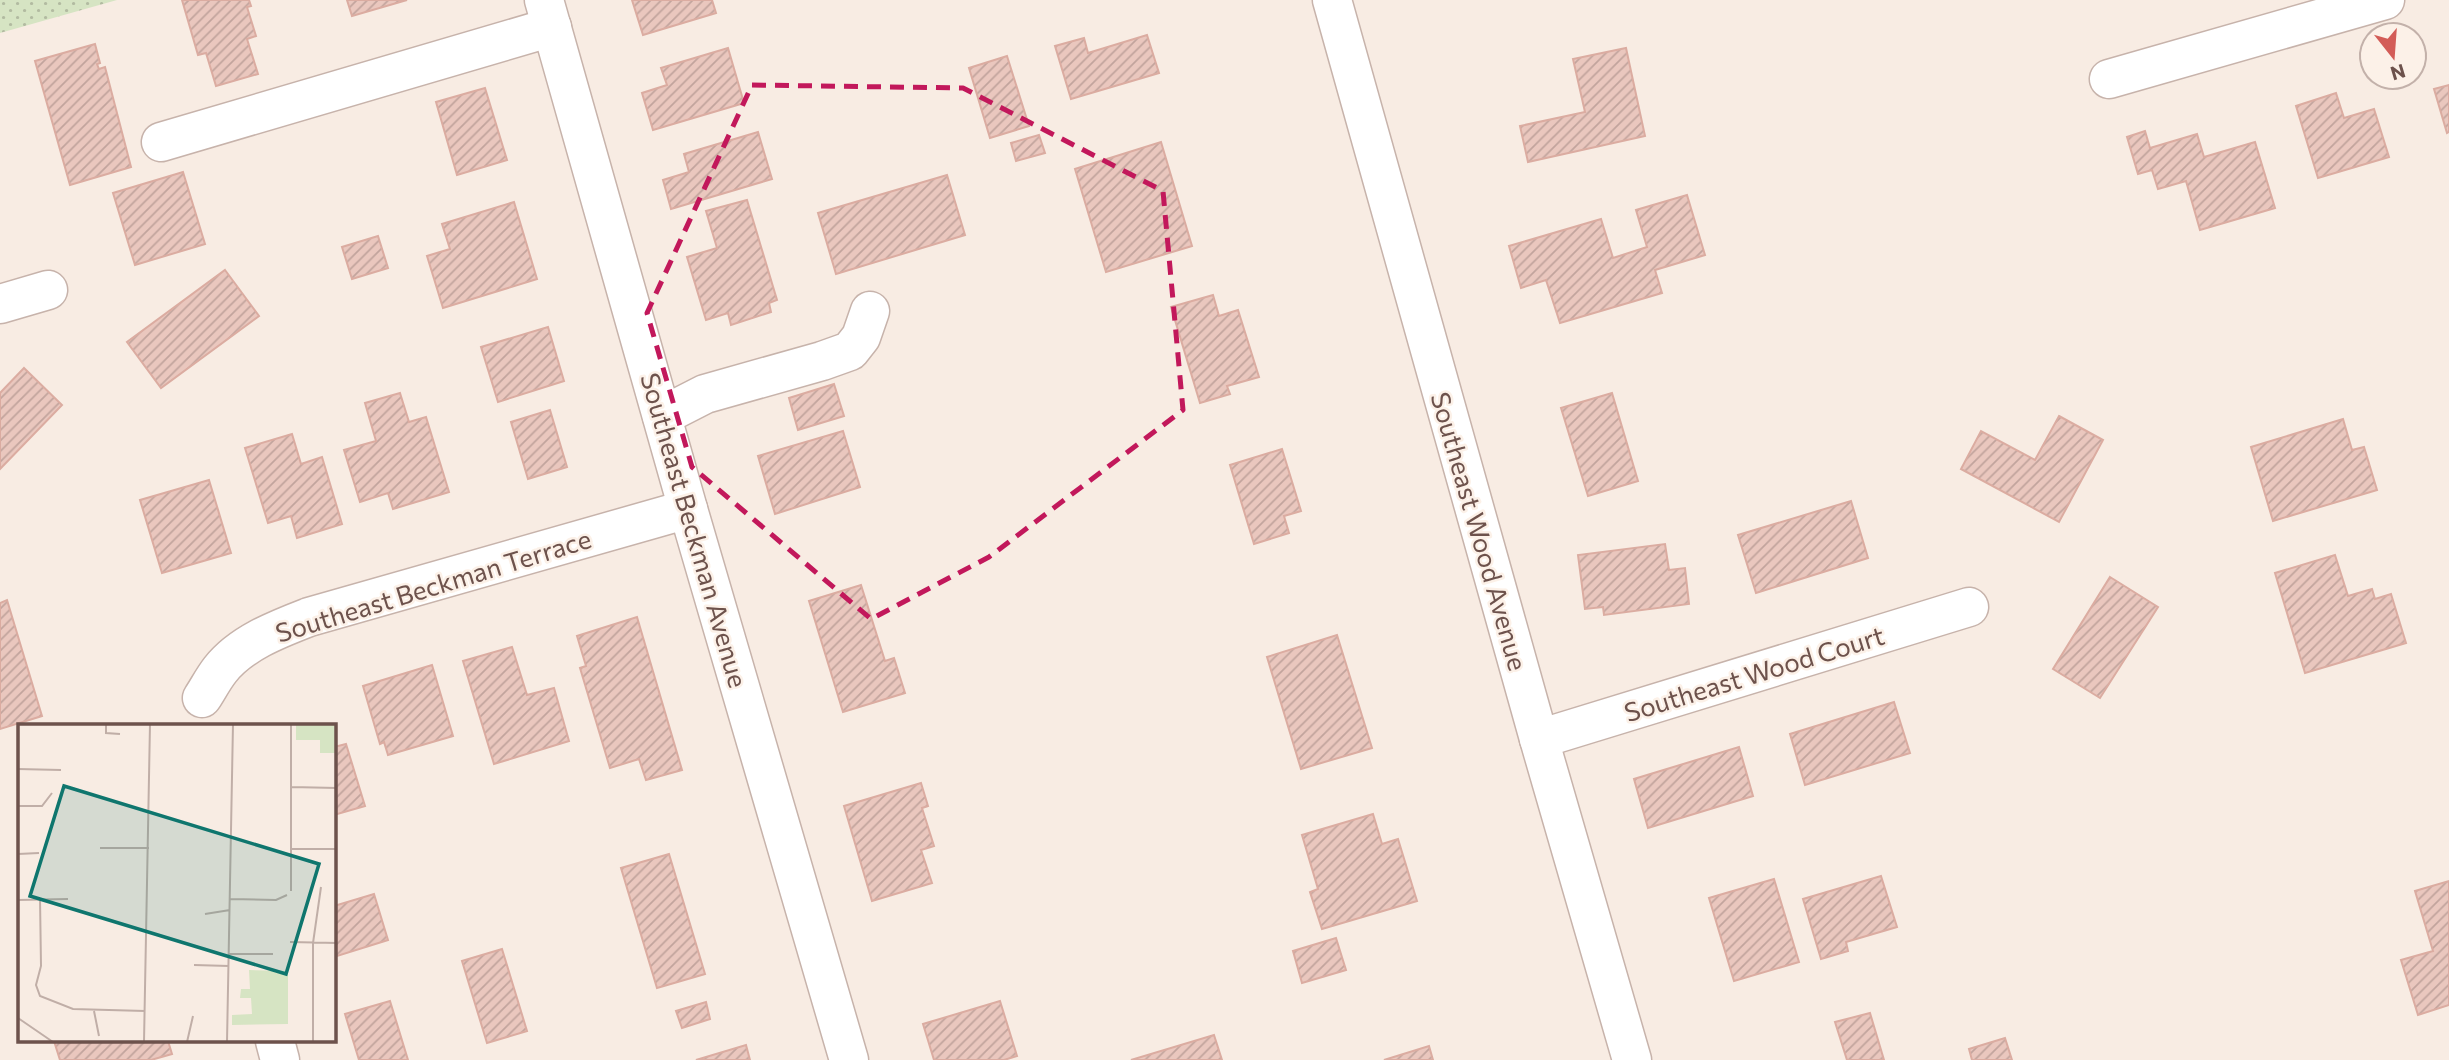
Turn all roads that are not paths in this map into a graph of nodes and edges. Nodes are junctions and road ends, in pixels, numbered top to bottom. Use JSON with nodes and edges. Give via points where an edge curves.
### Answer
{"nodes":[{"id":1,"x":1332,"y":0,"type":"edge"},
{"id":2,"x":2365,"y":3,"type":"edge"},
{"id":3,"x":548,"y":14,"type":"edge"},
{"id":4,"x":2109,"y":79,"type":"dead end"},
{"id":5,"x":161,"y":142,"type":"dead end"},
{"id":6,"x":48,"y":290,"type":"dead end"},
{"id":7,"x":0,"y":304,"type":"edge"},
{"id":8,"x":870,"y":311,"type":"dead end"},
{"id":9,"x":662,"y":416,"type":"junction"},
{"id":10,"x":688,"y":509,"type":"junction"},
{"id":11,"x":1969,"y":607,"type":"dead end"},
{"id":12,"x":202,"y":698,"type":"dead end"},
{"id":13,"x":1539,"y":739,"type":"junction"},
{"id":14,"x":275,"y":1042,"type":"edge"},
{"id":15,"x":280,"y":1060,"type":"edge"},
{"id":16,"x":849,"y":1060,"type":"edge"},
{"id":17,"x":1632,"y":1060,"type":"edge"}],
"edges":[{"from":1,"to":13,"type":"street","name":"Southeast Wood Avenue"},
{"from":2,"to":4,"type":"street"},
{"from":3,"to":5,"type":"street"},
{"from":3,"to":9,"type":"street","name":"Southeast Beckman Avenue"},
{"from":6,"to":7,"type":"street"},
{"from":8,"to":9,"type":"street","via":[[861,337],[850,351],[705,394]]},
{"from":9,"to":10,"type":"street","name":"Southeast Beckman Avenue"},
{"from":10,"to":12,"type":"street","name":"Southeast Beckman Terrace","via":[[284,627],[231,659]]},
{"from":10,"to":16,"type":"street","name":"Southeast Beckman Avenue"},
{"from":11,"to":13,"type":"street","name":"Southeast Wood Court"},
{"from":13,"to":17,"type":"street","name":"Southeast Wood Avenue"},
{"from":14,"to":15,"type":"street"}]}
